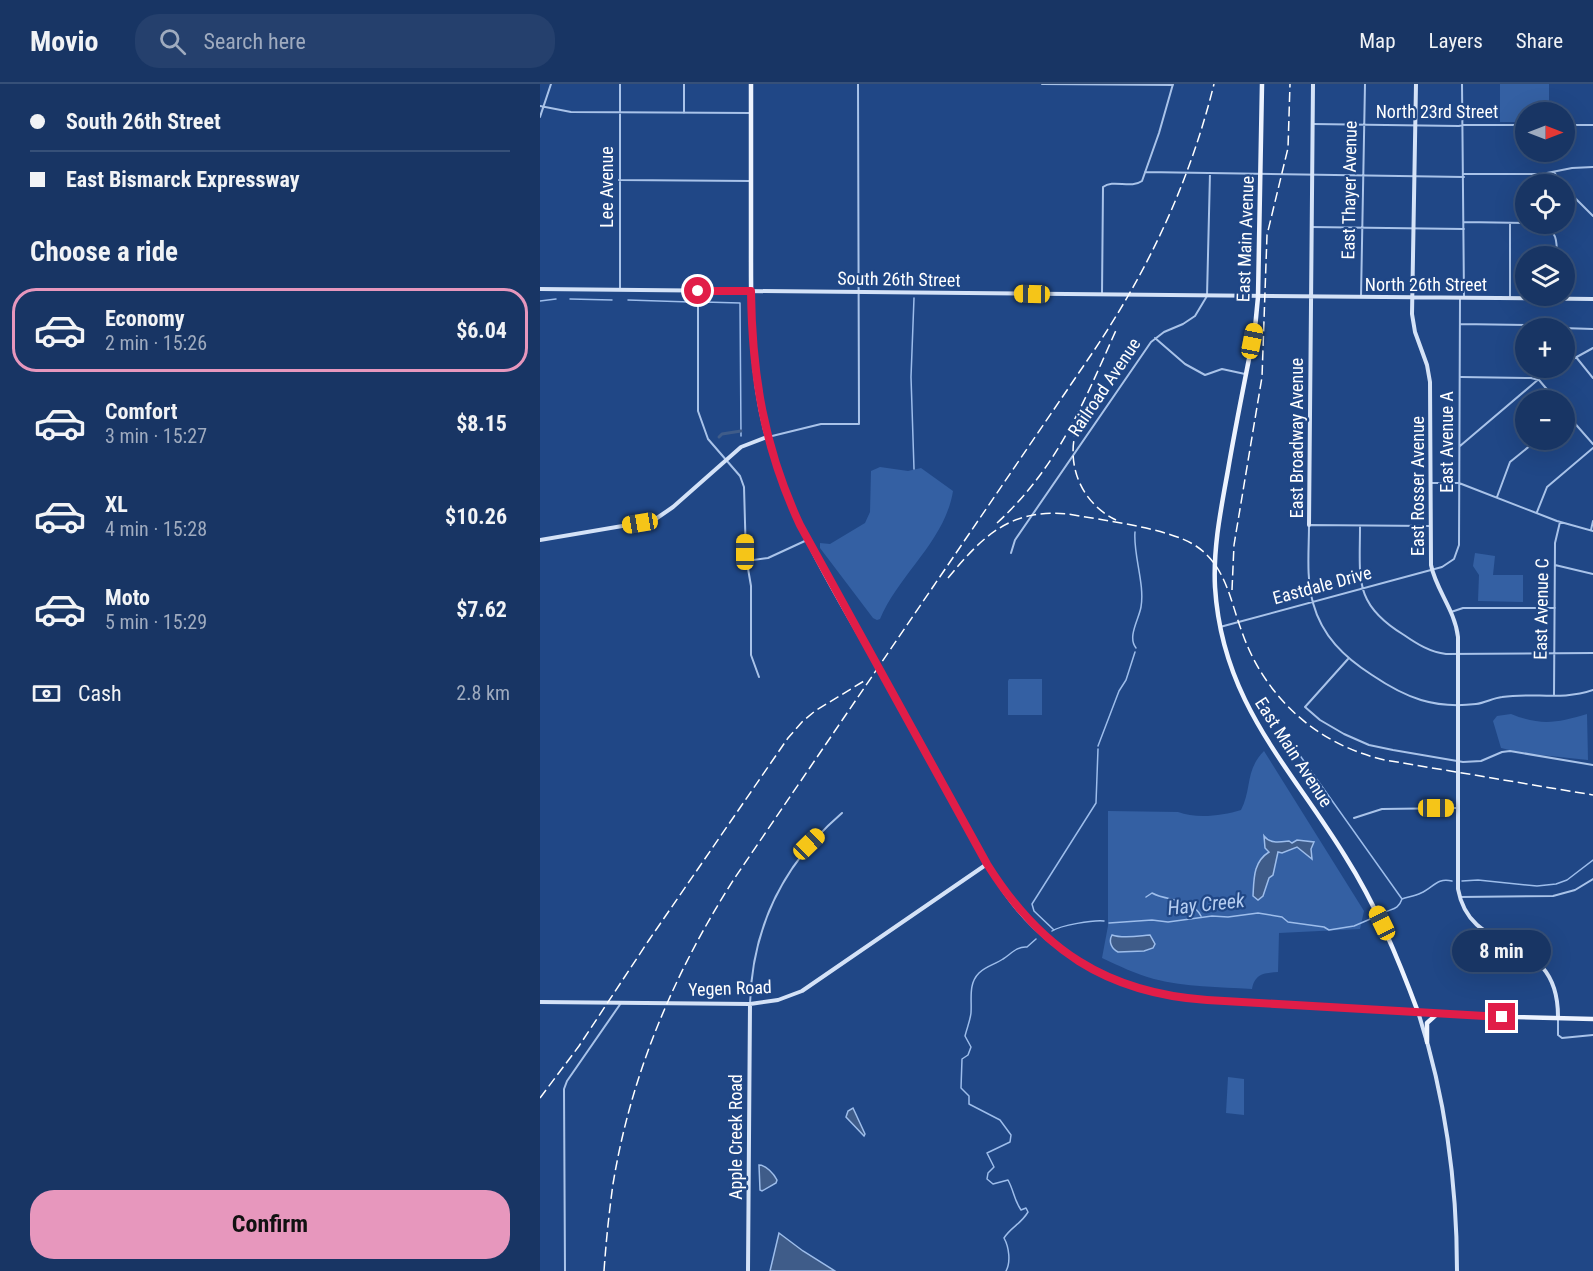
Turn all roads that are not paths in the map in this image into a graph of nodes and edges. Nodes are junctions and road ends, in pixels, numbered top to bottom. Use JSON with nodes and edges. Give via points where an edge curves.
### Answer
{"nodes":[{"id":1,"x":551,"y":84,"type":"edge"},
{"id":2,"x":620,"y":84,"type":"edge"},
{"id":3,"x":684,"y":84,"type":"edge"},
{"id":4,"x":751,"y":84,"type":"edge"},
{"id":5,"x":858,"y":84,"type":"edge"},
{"id":6,"x":1042,"y":84,"type":"edge"},
{"id":7,"x":1139,"y":84,"type":"edge"},
{"id":8,"x":1262,"y":84,"type":"edge"},
{"id":9,"x":1313,"y":84,"type":"edge"},
{"id":10,"x":1365,"y":84,"type":"edge"},
{"id":11,"x":1416,"y":84,"type":"edge"},
{"id":12,"x":1462,"y":84,"type":"edge"},
{"id":13,"x":1173,"y":85,"type":"edge"},
{"id":14,"x":542,"y":107,"type":"edge"},
{"id":15,"x":620,"y":112,"type":"junction"},
{"id":16,"x":684,"y":113,"type":"junction"},
{"id":17,"x":751,"y":113,"type":"junction"},
{"id":18,"x":540,"y":117,"type":"edge"},
{"id":19,"x":1313,"y":124,"type":"junction"},
{"id":20,"x":1463,"y":124,"type":"junction"},
{"id":21,"x":1364,"y":125,"type":"junction"},
{"id":22,"x":1415,"y":125,"type":"junction"},
{"id":23,"x":1515,"y":125,"type":"edge"},
{"id":24,"x":1575,"y":125,"type":"edge"},
{"id":25,"x":1593,"y":125,"type":"edge"},
{"id":26,"x":1593,"y":167,"type":"edge"},
{"id":27,"x":1145,"y":172,"type":"junction"},
{"id":28,"x":1554,"y":172,"type":"joint"},
{"id":29,"x":1210,"y":173,"type":"junction"},
{"id":30,"x":1261,"y":174,"type":"junction"},
{"id":31,"x":1312,"y":175,"type":"junction"},
{"id":32,"x":1363,"y":176,"type":"junction"},
{"id":33,"x":1464,"y":176,"type":"junction"},
{"id":34,"x":1414,"y":177,"type":"junction"},
{"id":35,"x":620,"y":180,"type":"junction"},
{"id":36,"x":751,"y":181,"type":"junction"},
{"id":37,"x":1575,"y":198,"type":"edge"},
{"id":38,"x":1593,"y":216,"type":"edge"},
{"id":39,"x":1464,"y":222,"type":"junction"},
{"id":40,"x":1510,"y":223,"type":"junction"},
{"id":41,"x":1515,"y":223,"type":"edge"},
{"id":42,"x":1311,"y":226,"type":"junction"},
{"id":43,"x":1362,"y":227,"type":"junction"},
{"id":44,"x":1413,"y":228,"type":"junction"},
{"id":45,"x":1464,"y":229,"type":"junction"},
{"id":46,"x":540,"y":290,"type":"edge"},
{"id":47,"x":620,"y":290,"type":"junction"},
{"id":48,"x":698,"y":291,"type":"junction"},
{"id":49,"x":751,"y":291,"type":"junction"},
{"id":50,"x":858,"y":292,"type":"junction"},
{"id":51,"x":1102,"y":294,"type":"junction"},
{"id":52,"x":1207,"y":296,"type":"junction"},
{"id":53,"x":1258,"y":297,"type":"junction"},
{"id":54,"x":1310,"y":297,"type":"junction"},
{"id":55,"x":1361,"y":297,"type":"junction"},
{"id":56,"x":1412,"y":298,"type":"junction"},
{"id":57,"x":1462,"y":298,"type":"junction"},
{"id":58,"x":1510,"y":298,"type":"junction"},
{"id":59,"x":1515,"y":298,"type":"edge"},
{"id":60,"x":1575,"y":298,"type":"edge"},
{"id":61,"x":1593,"y":299,"type":"edge"},
{"id":62,"x":1460,"y":324,"type":"junction"},
{"id":63,"x":1515,"y":325,"type":"edge"},
{"id":64,"x":1575,"y":328,"type":"edge"},
{"id":65,"x":1593,"y":329,"type":"edge"},
{"id":66,"x":1155,"y":338,"type":"junction"},
{"id":67,"x":1593,"y":348,"type":"edge"},
{"id":68,"x":1576,"y":357,"type":"joint"},
{"id":69,"x":1246,"y":375,"type":"junction"},
{"id":70,"x":1459,"y":377,"type":"junction"},
{"id":71,"x":1542,"y":378,"type":"edge"},
{"id":72,"x":1593,"y":378,"type":"edge"},
{"id":73,"x":1539,"y":380,"type":"junction"},
{"id":74,"x":1548,"y":390,"type":"edge"},
{"id":75,"x":1575,"y":425,"type":"edge"},
{"id":76,"x":767,"y":437,"type":"junction"},
{"id":77,"x":1593,"y":444,"type":"edge"},
{"id":78,"x":1459,"y":446,"type":"junction"},
{"id":79,"x":1593,"y":448,"type":"edge"},
{"id":80,"x":1525,"y":450,"type":"edge"},
{"id":81,"x":726,"y":460,"type":"junction"},
{"id":82,"x":1430,"y":483,"type":"junction"},
{"id":83,"x":1459,"y":483,"type":"junction"},
{"id":84,"x":1496,"y":498,"type":"junction"},
{"id":85,"x":1536,"y":513,"type":"junction"},
{"id":86,"x":1593,"y":521,"type":"edge"},
{"id":87,"x":1560,"y":522,"type":"junction"},
{"id":88,"x":1309,"y":525,"type":"junction"},
{"id":89,"x":1360,"y":525,"type":"junction"},
{"id":90,"x":1430,"y":526,"type":"junction"},
{"id":91,"x":1592,"y":530,"type":"edge"},
{"id":92,"x":540,"y":540,"type":"edge"},
{"id":93,"x":807,"y":540,"type":"junction"},
{"id":94,"x":1011,"y":553,"type":"dead end"},
{"id":95,"x":746,"y":561,"type":"junction"},
{"id":96,"x":1555,"y":565,"type":"junction"},
{"id":97,"x":1432,"y":570,"type":"junction"},
{"id":98,"x":1593,"y":574,"type":"edge"},
{"id":99,"x":1362,"y":589,"type":"junction"},
{"id":100,"x":1313,"y":602,"type":"junction"},
{"id":101,"x":1555,"y":608,"type":"junction"},
{"id":102,"x":1451,"y":612,"type":"junction"},
{"id":103,"x":1220,"y":627,"type":"junction"},
{"id":104,"x":1593,"y":653,"type":"edge"},
{"id":105,"x":1458,"y":654,"type":"junction"},
{"id":106,"x":1554,"y":654,"type":"junction"},
{"id":107,"x":1348,"y":659,"type":"junction"},
{"id":108,"x":759,"y":677,"type":"dead end"},
{"id":109,"x":1593,"y":690,"type":"edge"},
{"id":110,"x":1554,"y":697,"type":"junction"},
{"id":111,"x":1458,"y":705,"type":"junction"},
{"id":112,"x":1458,"y":762,"type":"junction"},
{"id":113,"x":1593,"y":765,"type":"edge"},
{"id":114,"x":1458,"y":808,"type":"junction"},
{"id":115,"x":842,"y":813,"type":"dead end"},
{"id":116,"x":1354,"y":818,"type":"dead end"},
{"id":117,"x":987,"y":864,"type":"junction"},
{"id":118,"x":1593,"y":879,"type":"edge"},
{"id":119,"x":1460,"y":897,"type":"junction"},
{"id":120,"x":540,"y":1002,"type":"edge"},
{"id":121,"x":621,"y":1003,"type":"junction"},
{"id":122,"x":750,"y":1004,"type":"junction"},
{"id":123,"x":1418,"y":1012,"type":"junction"},
{"id":124,"x":1441,"y":1013,"type":"junction"},
{"id":125,"x":1558,"y":1019,"type":"junction"},
{"id":126,"x":1593,"y":1019,"type":"edge"},
{"id":127,"x":1593,"y":1035,"type":"edge"},
{"id":128,"x":1427,"y":1042,"type":"junction"},
{"id":129,"x":565,"y":1271,"type":"edge"},
{"id":130,"x":748,"y":1271,"type":"edge"},
{"id":131,"x":1456,"y":1271,"type":"edge"}],
"edges":[{"from":1,"to":14,"type":"street"},
{"from":2,"to":15,"type":"street","name":"Lee Avenue"},
{"from":3,"to":16,"type":"street"},
{"from":4,"to":17,"type":"main road"},
{"from":5,"to":50,"type":"street"},
{"from":6,"to":7,"type":"street"},
{"from":7,"to":13,"type":"street"},
{"from":8,"to":30,"type":"main road","name":"East Main Avenue"},
{"from":9,"to":19,"type":"street","name":"East Broadway Avenue"},
{"from":10,"to":21,"type":"street","name":"East Thayer Avenue"},
{"from":11,"to":22,"type":"street","name":"East Rosser Avenue"},
{"from":12,"to":20,"type":"street","name":"East Avenue A"},
{"from":13,"to":27,"type":"street"},
{"from":14,"to":15,"type":"street"},
{"from":14,"to":18,"type":"street"},
{"from":15,"to":16,"type":"street"},
{"from":15,"to":35,"type":"street","name":"Lee Avenue"},
{"from":16,"to":17,"type":"street"},
{"from":17,"to":36,"type":"main road"},
{"from":19,"to":21,"type":"street","name":"North 23rd Street"},
{"from":19,"to":31,"type":"street","name":"East Broadway Avenue"},
{"from":20,"to":22,"type":"street","name":"North 23rd Street"},
{"from":20,"to":23,"type":"street","name":"North 23rd Street"},
{"from":20,"to":33,"type":"street","name":"East Avenue A"},
{"from":21,"to":22,"type":"street","name":"North 23rd Street"},
{"from":21,"to":32,"type":"street","name":"East Thayer Avenue"},
{"from":22,"to":34,"type":"street","name":"East Rosser Avenue"},
{"from":24,"to":25,"type":"street"},
{"from":26,"to":28,"type":"street"},
{"from":27,"to":29,"type":"street"},
{"from":27,"to":51,"type":"street","via":[[1137,184],[1104,186]]},
{"from":28,"to":33,"type":"street"},
{"from":29,"to":30,"type":"street"},
{"from":29,"to":52,"type":"street"},
{"from":30,"to":31,"type":"street"},
{"from":30,"to":53,"type":"main road","name":"East Main Avenue"},
{"from":31,"to":32,"type":"street"},
{"from":31,"to":42,"type":"street","name":"East Broadway Avenue"},
{"from":32,"to":34,"type":"street"},
{"from":32,"to":43,"type":"street","name":"East Thayer Avenue"},
{"from":33,"to":34,"type":"street"},
{"from":33,"to":39,"type":"street","name":"East Avenue A"},
{"from":34,"to":44,"type":"street","name":"East Rosser Avenue"},
{"from":35,"to":36,"type":"street"},
{"from":35,"to":47,"type":"street","name":"Lee Avenue"},
{"from":36,"to":49,"type":"main road"},
{"from":37,"to":38,"type":"street"},
{"from":39,"to":40,"type":"street"},
{"from":39,"to":45,"type":"street","name":"East Avenue A"},
{"from":40,"to":41,"type":"street"},
{"from":40,"to":58,"type":"street"},
{"from":42,"to":43,"type":"street"},
{"from":42,"to":54,"type":"street","name":"East Broadway Avenue"},
{"from":43,"to":44,"type":"street"},
{"from":43,"to":55,"type":"street","name":"East Thayer Avenue"},
{"from":44,"to":45,"type":"street"},
{"from":44,"to":56,"type":"street","name":"East Rosser Avenue"},
{"from":45,"to":57,"type":"street","name":"East Avenue A"},
{"from":46,"to":47,"type":"street","name":"South 26th Street"},
{"from":47,"to":48,"type":"street","name":"South 26th Street"},
{"from":48,"to":49,"type":"street","name":"South 26th Street"},
{"from":48,"to":81,"type":"street","via":[[698,411],[707,437]]},
{"from":49,"to":50,"type":"street","name":"South 26th Street"},
{"from":49,"to":76,"type":"main road","via":[[755,375]]},
{"from":50,"to":51,"type":"street","name":"South 26th Street"},
{"from":50,"to":76,"type":"street","via":[[859,423],[816,425]]},
{"from":51,"to":52,"type":"street","name":"South 26th Street"},
{"from":52,"to":53,"type":"street","name":"South 26th Street"},
{"from":52,"to":66,"type":"street","name":"Railroad Avenue","via":[[1192,318]]},
{"from":53,"to":54,"type":"street","name":"North 26th Street"},
{"from":53,"to":69,"type":"main road","name":"East Main Avenue"},
{"from":54,"to":55,"type":"street","name":"North 26th Street"},
{"from":54,"to":88,"type":"street","name":"East Broadway Avenue"},
{"from":55,"to":56,"type":"street","name":"North 26th Street"},
{"from":56,"to":57,"type":"street","name":"North 26th Street"},
{"from":56,"to":82,"type":"street","name":"East Rosser Avenue","via":[[1415,332],[1430,382]]},
{"from":57,"to":58,"type":"street","name":"North 26th Street"},
{"from":57,"to":62,"type":"street","name":"East Avenue A"},
{"from":58,"to":59,"type":"street","name":"North 26th Street"},
{"from":60,"to":61,"type":"street","name":"North 26th Street"},
{"from":62,"to":63,"type":"street"},
{"from":62,"to":70,"type":"street","name":"East Avenue A"},
{"from":64,"to":65,"type":"street"},
{"from":66,"to":69,"type":"street","via":[[1185,364],[1205,375],[1221,369]]},
{"from":66,"to":94,"type":"street","name":"Railroad Avenue","via":[[1015,540]]},
{"from":67,"to":68,"type":"street"},
{"from":68,"to":72,"type":"street"},
{"from":69,"to":103,"type":"main road","name":"East Main Avenue","via":[[1216,540],[1215,588]]},
{"from":70,"to":73,"type":"street"},
{"from":70,"to":78,"type":"street","name":"East Avenue A"},
{"from":71,"to":73,"type":"street"},
{"from":73,"to":74,"type":"street"},
{"from":73,"to":78,"type":"street"},
{"from":75,"to":77,"type":"street"},
{"from":76,"to":81,"type":"street","via":[[743,446]]},
{"from":76,"to":93,"type":"main road"},
{"from":78,"to":83,"type":"street","name":"East Avenue A"},
{"from":79,"to":85,"type":"street","via":[[1547,487]]},
{"from":80,"to":84,"type":"street","via":[[1510,462]]},
{"from":81,"to":92,"type":"street","via":[[657,518]]},
{"from":81,"to":95,"type":"street","via":[[745,489]]},
{"from":82,"to":83,"type":"street"},
{"from":82,"to":90,"type":"street","name":"East Rosser Avenue"},
{"from":83,"to":84,"type":"street"},
{"from":83,"to":97,"type":"street","name":"East Avenue A","via":[[1458,552],[1448,564]]},
{"from":84,"to":85,"type":"street"},
{"from":85,"to":87,"type":"street"},
{"from":86,"to":91,"type":"street"},
{"from":87,"to":91,"type":"street"},
{"from":87,"to":96,"type":"street","name":"East Avenue C"},
{"from":88,"to":89,"type":"street"},
{"from":88,"to":100,"type":"street","name":"East Broadway Avenue"},
{"from":89,"to":90,"type":"street"},
{"from":89,"to":99,"type":"street"},
{"from":90,"to":97,"type":"street","name":"East Rosser Avenue"},
{"from":93,"to":95,"type":"street","via":[[770,558]]},
{"from":93,"to":117,"type":"main road","bridge":true},
{"from":95,"to":108,"type":"street","via":[[751,586],[751,655]]},
{"from":96,"to":98,"type":"street"},
{"from":96,"to":101,"type":"street","name":"East Avenue C"},
{"from":97,"to":99,"type":"street","name":"Eastdale Drive"},
{"from":97,"to":102,"type":"street","name":"East Rosser Avenue"},
{"from":99,"to":100,"type":"street","name":"Eastdale Drive"},
{"from":99,"to":105,"type":"street","via":[[1374,611],[1391,627],[1429,650]]},
{"from":100,"to":103,"type":"street","name":"Eastdale Drive"},
{"from":100,"to":107,"type":"street","name":"East Broadway Avenue","via":[[1325,630]]},
{"from":101,"to":102,"type":"street","via":[[1463,608]]},
{"from":101,"to":106,"type":"street","name":"East Avenue C"},
{"from":102,"to":105,"type":"street","name":"East Rosser Avenue","via":[[1458,632]]},
{"from":103,"to":123,"type":"main road","name":"East Main Avenue","via":[[1232,671],[1254,719],[1361,883],[1387,934]]},
{"from":104,"to":106,"type":"street"},
{"from":105,"to":106,"type":"street"},
{"from":105,"to":111,"type":"street","name":"East Rosser Avenue"},
{"from":106,"to":110,"type":"street","name":"East Avenue C"},
{"from":107,"to":111,"type":"street","name":"East Broadway Avenue","via":[[1409,697],[1432,704]]},
{"from":107,"to":112,"type":"street","via":[[1305,707],[1326,724],[1363,743]]},
{"from":109,"to":110,"type":"street","name":"East Broadway Avenue"},
{"from":110,"to":111,"type":"street","name":"East Broadway Avenue","via":[[1504,696]]},
{"from":111,"to":112,"type":"street","name":"East Rosser Avenue"},
{"from":112,"to":113,"type":"street","via":[[1481,761],[1508,751]]},
{"from":112,"to":114,"type":"street","name":"East Rosser Avenue"},
{"from":114,"to":116,"type":"street","via":[[1382,809]]},
{"from":114,"to":119,"type":"street","name":"East Rosser Avenue"},
{"from":115,"to":122,"type":"street","via":[[801,855],[771,905],[756,949]]},
{"from":117,"to":122,"type":"street","name":"Yegen Road","via":[[802,991]]},
{"from":117,"to":123,"type":"main road","via":[[1011,901],[1046,937],[1082,964],[1132,987],[1191,999]]},
{"from":118,"to":119,"type":"street","via":[[1575,890],[1553,896]]},
{"from":119,"to":125,"type":"street","name":"East Rosser Avenue","via":[[1467,914],[1480,929],[1527,953],[1545,969],[1556,989]]},
{"from":120,"to":121,"type":"street","name":"Yegen Road"},
{"from":121,"to":122,"type":"street","name":"Yegen Road"},
{"from":121,"to":129,"type":"street","via":[[564,1089]]},
{"from":122,"to":130,"type":"street","name":"Apple Creek Road"},
{"from":123,"to":124,"type":"main road"},
{"from":123,"to":128,"type":"street","name":"East Main Avenue"},
{"from":124,"to":125,"type":"main road"},
{"from":124,"to":128,"type":"main road","via":[[1427,1023]]},
{"from":125,"to":126,"type":"main road"},
{"from":125,"to":127,"type":"street","via":[[1558,1035],[1562,1038]]},
{"from":128,"to":131,"type":"street","name":"East Main Avenue","via":[[1450,1159]]}]}
